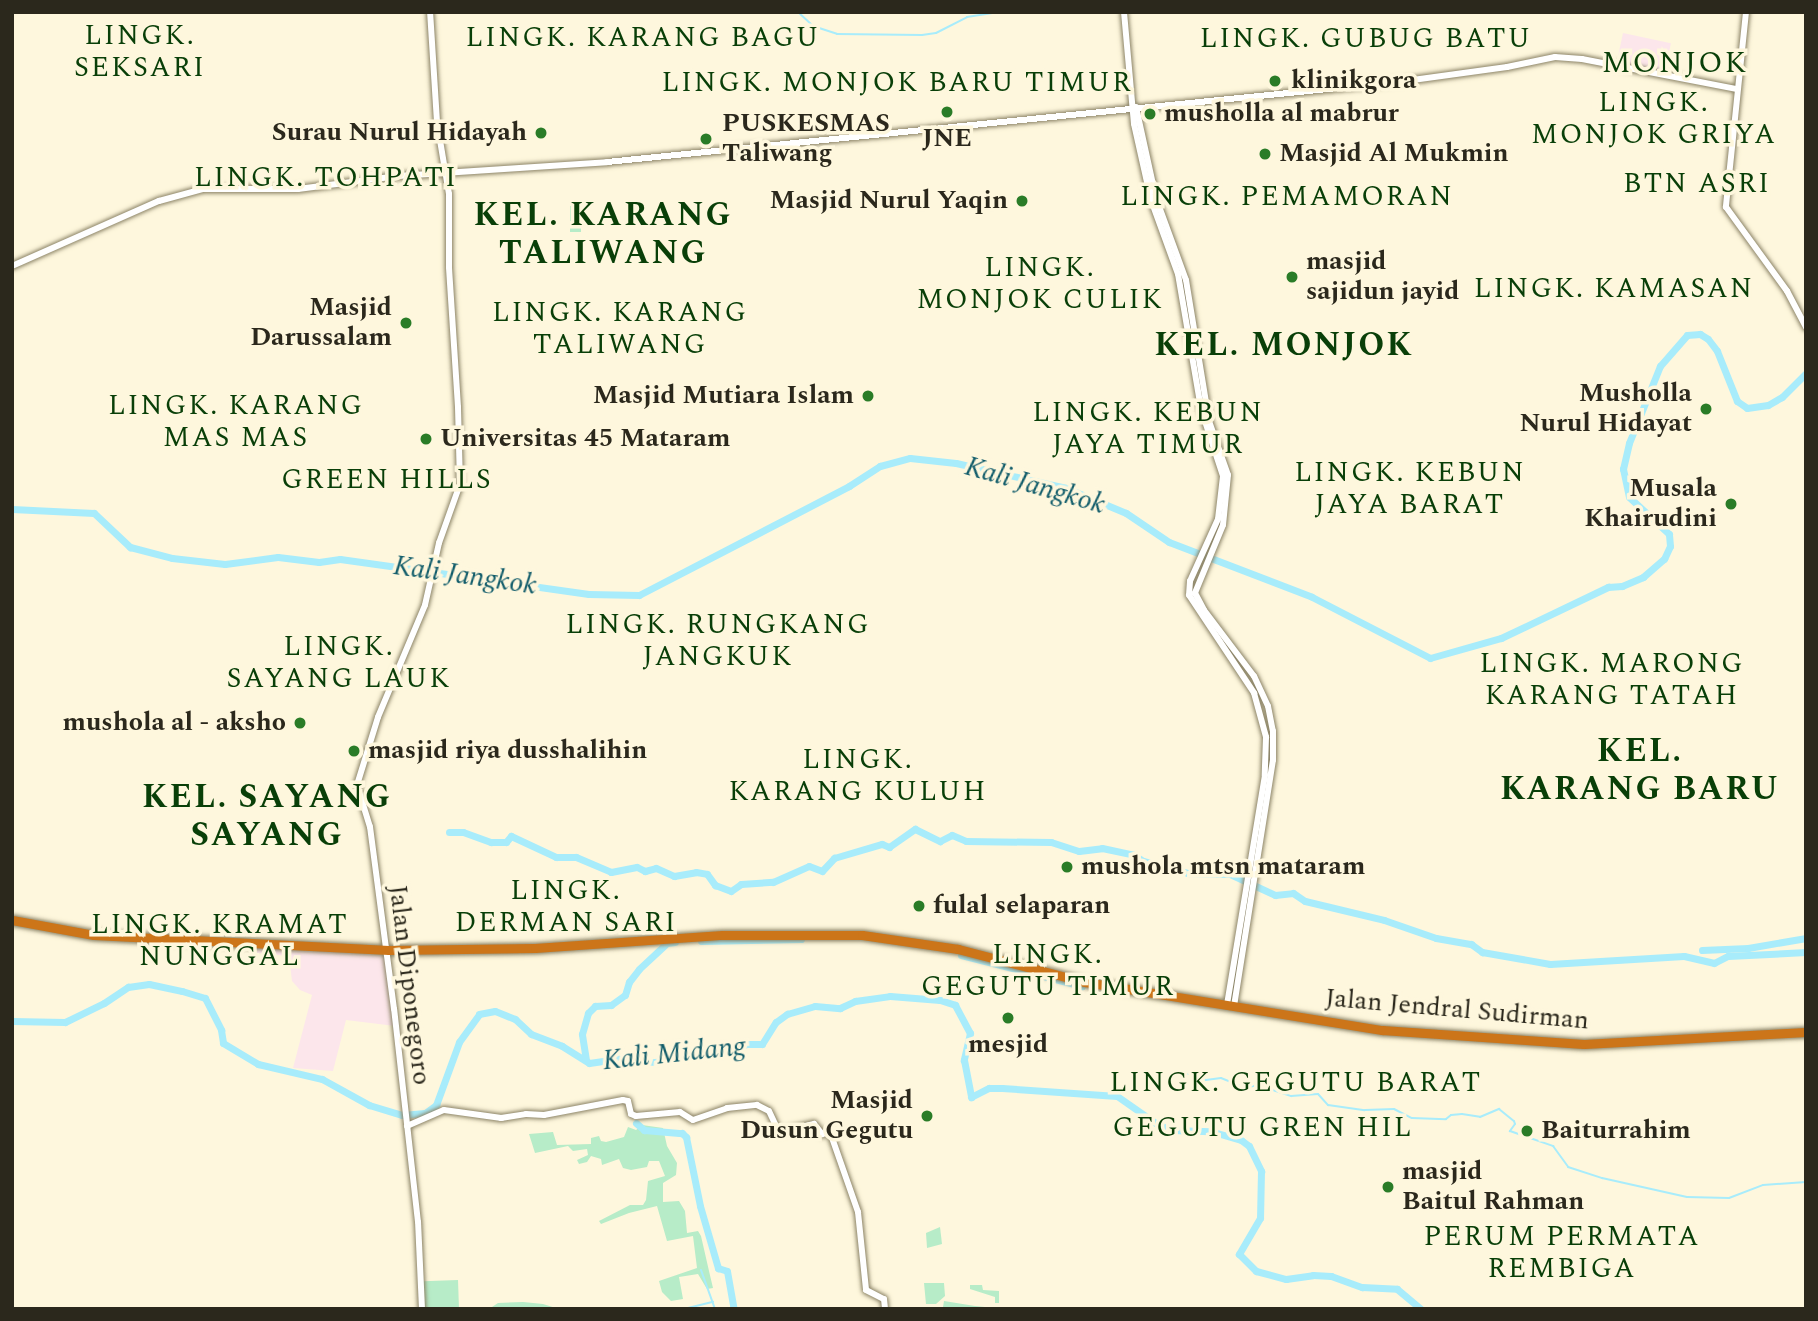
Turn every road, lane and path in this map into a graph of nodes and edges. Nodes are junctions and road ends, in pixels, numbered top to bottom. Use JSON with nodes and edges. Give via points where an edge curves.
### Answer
{"nodes":[{"id":1,"x":430,"y":12,"type":"edge"},
{"id":2,"x":1124,"y":12,"type":"edge"},
{"id":3,"x":1746,"y":12,"type":"edge"},
{"id":4,"x":1737,"y":89,"type":"junction"},
{"id":5,"x":1133,"y":104,"type":"junction"},
{"id":6,"x":1122,"y":110,"type":"junction"},
{"id":7,"x":446,"y":174,"type":"junction"},
{"id":8,"x":12,"y":266,"type":"edge"},
{"id":9,"x":1806,"y":327,"type":"edge"},
{"id":10,"x":12,"y":915,"type":"edge"},
{"id":11,"x":12,"y":920,"type":"edge"},
{"id":12,"x":126,"y":935,"type":"junction"},
{"id":13,"x":385,"y":948,"type":"junction"},
{"id":14,"x":1231,"y":1006,"type":"junction"},
{"id":15,"x":1806,"y":1032,"type":"edge"},
{"id":16,"x":407,"y":1123,"type":"junction"},
{"id":17,"x":422,"y":1309,"type":"edge"},
{"id":18,"x":885,"y":1309,"type":"edge"}],
"edges":[{"from":1,"to":7,"type":"street","name":"Jalan Diponegoro","via":[[437,122]]},
{"from":2,"to":5,"type":"street"},
{"from":3,"to":4,"type":"street"},
{"from":4,"to":5,"type":"street","via":[[1560,57],[1398,82]]},
{"from":4,"to":9,"type":"street","via":[[1727,210],[1787,291]]},
{"from":5,"to":6,"type":"street"},
{"from":5,"to":6,"type":"street"},
{"from":5,"to":14,"type":"street","via":[[1156,198],[1187,287],[1199,381],[1229,479],[1217,532],[1199,570],[1196,596],[1254,676],[1272,724],[1273,760]]},
{"from":6,"to":7,"type":"street"},
{"from":7,"to":8,"type":"street","via":[[298,189],[235,187],[183,192]]},
{"from":7,"to":13,"type":"street","name":"Jalan Diponegoro","via":[[460,474],[425,605],[379,717],[358,783],[370,827]]},
{"from":10,"to":12,"type":"highway"},
{"from":11,"to":12,"type":"highway","via":[[76,933]]},
{"from":12,"to":13,"type":"highway","name":"Jalan Jendral Sudirman"},
{"from":13,"to":14,"type":"highway","name":"Jalan Jendral Sudirman","via":[[521,949],[694,937],[836,934],[899,938],[1085,982]]},
{"from":13,"to":16,"type":"street","name":"Jalan Diponegoro"},
{"from":14,"to":15,"type":"highway","name":"Jalan Jendral Sudirman","via":[[1382,1030],[1545,1042]]},
{"from":16,"to":17,"type":"street","name":"Jalan Diponegoro"},
{"from":16,"to":18,"type":"street","via":[[444,1110],[505,1118],[624,1100],[633,1116],[680,1112],[690,1120],[727,1108],[760,1106],[769,1111],[779,1132],[812,1123],[822,1134],[830,1132],[858,1212],[866,1290],[883,1298]]}]}
